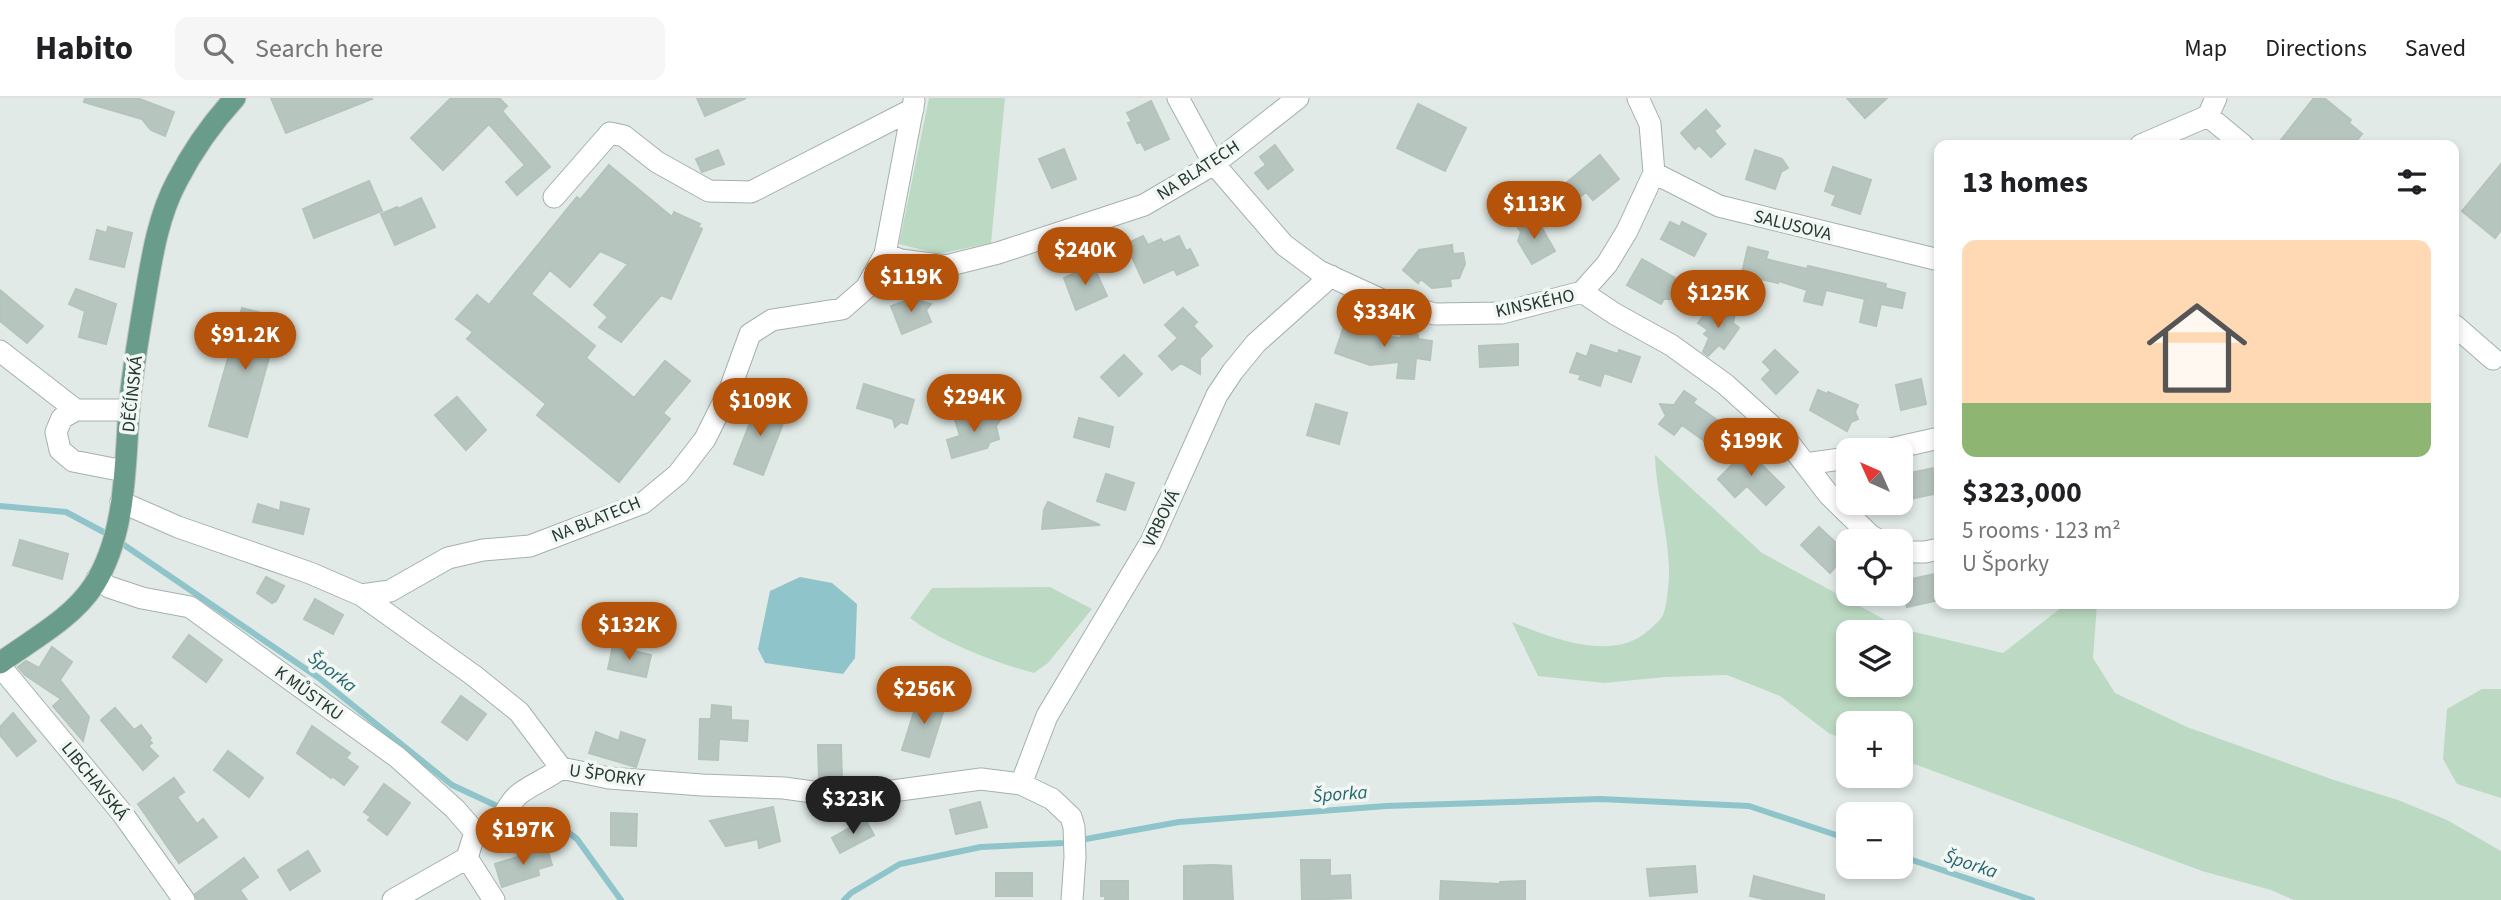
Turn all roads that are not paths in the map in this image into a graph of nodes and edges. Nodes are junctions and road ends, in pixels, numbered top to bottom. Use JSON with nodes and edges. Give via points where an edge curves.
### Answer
{"nodes":[{"id":1,"x":235,"y":98,"type":"edge"},
{"id":2,"x":1178,"y":98,"type":"edge"},
{"id":3,"x":1298,"y":98,"type":"edge"},
{"id":4,"x":1638,"y":98,"type":"edge"},
{"id":5,"x":914,"y":104,"type":"edge"},
{"id":6,"x":2212,"y":107,"type":"edge"},
{"id":7,"x":2150,"y":140,"type":"edge"},
{"id":8,"x":2239,"y":140,"type":"edge"},
{"id":9,"x":1213,"y":164,"type":"junction"},
{"id":10,"x":1654,"y":173,"type":"junction"},
{"id":11,"x":554,"y":197,"type":"dead end"},
{"id":12,"x":893,"y":257,"type":"junction"},
{"id":13,"x":1934,"y":259,"type":"edge"},
{"id":14,"x":1331,"y":276,"type":"junction"},
{"id":15,"x":1582,"y":292,"type":"junction"},
{"id":16,"x":2459,"y":329,"type":"edge"},
{"id":17,"x":0,"y":351,"type":"edge"},
{"id":18,"x":2493,"y":359,"type":"dead end"},
{"id":19,"x":76,"y":410,"type":"junction"},
{"id":20,"x":129,"y":410,"type":"junction"},
{"id":21,"x":1934,"y":439,"type":"edge"},
{"id":22,"x":1913,"y":444,"type":"edge"},
{"id":23,"x":1836,"y":460,"type":"edge"},
{"id":24,"x":1805,"y":464,"type":"junction"},
{"id":25,"x":124,"y":471,"type":"junction"},
{"id":26,"x":120,"y":510,"type":"junction"},
{"id":27,"x":1864,"y":529,"type":"edge"},
{"id":28,"x":1934,"y":549,"type":"edge"},
{"id":29,"x":1913,"y":551,"type":"edge"},
{"id":30,"x":97,"y":579,"type":"junction"},
{"id":31,"x":361,"y":595,"type":"junction"},
{"id":32,"x":0,"y":665,"type":"edge"},
{"id":33,"x":561,"y":768,"type":"junction"},
{"id":34,"x":1021,"y":784,"type":"junction"},
{"id":35,"x":475,"y":832,"type":"junction"},
{"id":36,"x":467,"y":858,"type":"junction"},
{"id":37,"x":184,"y":900,"type":"edge"},
{"id":38,"x":393,"y":900,"type":"edge"},
{"id":39,"x":494,"y":900,"type":"edge"},
{"id":40,"x":1072,"y":900,"type":"edge"}],
"edges":[{"from":1,"to":20,"type":"main road","name":"DĚČÍNSKÁ","via":[[210,126],[176,183],[159,232]]},
{"from":2,"to":9,"type":"street","name":"KINSKÉHO"},
{"from":3,"to":9,"type":"street","name":"NA BLATECH"},
{"from":4,"to":10,"type":"street","via":[[1650,124]]},
{"from":5,"to":11,"type":"street","via":[[751,192],[709,191],[657,162],[624,136],[610,133]]},
{"from":5,"to":12,"type":"street"},
{"from":6,"to":7,"type":"street"},
{"from":6,"to":8,"type":"street"},
{"from":9,"to":12,"type":"street","name":"NA BLATECH","via":[[1144,205],[998,253],[946,266]]},
{"from":9,"to":14,"type":"street","name":"KINSKÉHO","via":[[1284,245]]},
{"from":10,"to":13,"type":"street","name":"SALUSOVA","via":[[1719,206]]},
{"from":10,"to":15,"type":"street","via":[[1627,231]]},
{"from":12,"to":31,"type":"street","name":"NA BLATECH","via":[[842,309],[772,320],[750,334],[705,439],[678,474],[643,502],[530,546],[448,558],[390,591]]},
{"from":14,"to":15,"type":"street","name":"KINSKÉHO","via":[[1382,300],[1435,314],[1502,313]]},
{"from":14,"to":34,"type":"street","name":"VRBOVÁ","via":[[1256,343],[1217,395],[1151,542],[1047,716]]},
{"from":15,"to":24,"type":"street","name":"KINSKÉHO","via":[[1671,345],[1725,384],[1786,439]]},
{"from":16,"to":18,"type":"street"},
{"from":17,"to":19,"type":"street"},
{"from":19,"to":20,"type":"street"},
{"from":19,"to":25,"type":"street","via":[[62,418],[56,432],[60,450],[73,461]]},
{"from":20,"to":25,"type":"main road","name":"DĚČÍNSKÁ"},
{"from":21,"to":22,"type":"street"},
{"from":23,"to":24,"type":"street"},
{"from":24,"to":27,"type":"street","name":"KINSKÉHO"},
{"from":25,"to":26,"type":"main road","name":"DĚČÍNSKÁ"},
{"from":26,"to":30,"type":"main road","name":"DĚČÍNSKÁ"},
{"from":26,"to":31,"type":"street","name":"U ŠPORKY","via":[[310,573]]},
{"from":28,"to":29,"type":"street"},
{"from":30,"to":32,"type":"main road","name":"DĚČÍNSKÁ","via":[[78,605]]},
{"from":30,"to":35,"type":"street","name":"K MŮSTKU","via":[[142,598],[190,607],[397,757]]},
{"from":31,"to":33,"type":"street","name":"U ŠPORKY","via":[[519,712]]},
{"from":32,"to":37,"type":"street","name":"LIBCHAVSKÁ","via":[[121,813]]},
{"from":33,"to":34,"type":"street","name":"U ŠPORKY","via":[[609,778],[784,788],[848,797],[981,779]]},
{"from":33,"to":35,"type":"street","via":[[517,796],[503,819]]},
{"from":34,"to":40,"type":"street","name":"U ŠPORKY","via":[[1052,799],[1070,817],[1075,858]]},
{"from":35,"to":36,"type":"street"},
{"from":36,"to":38,"type":"street"},
{"from":36,"to":39,"type":"street"}]}
